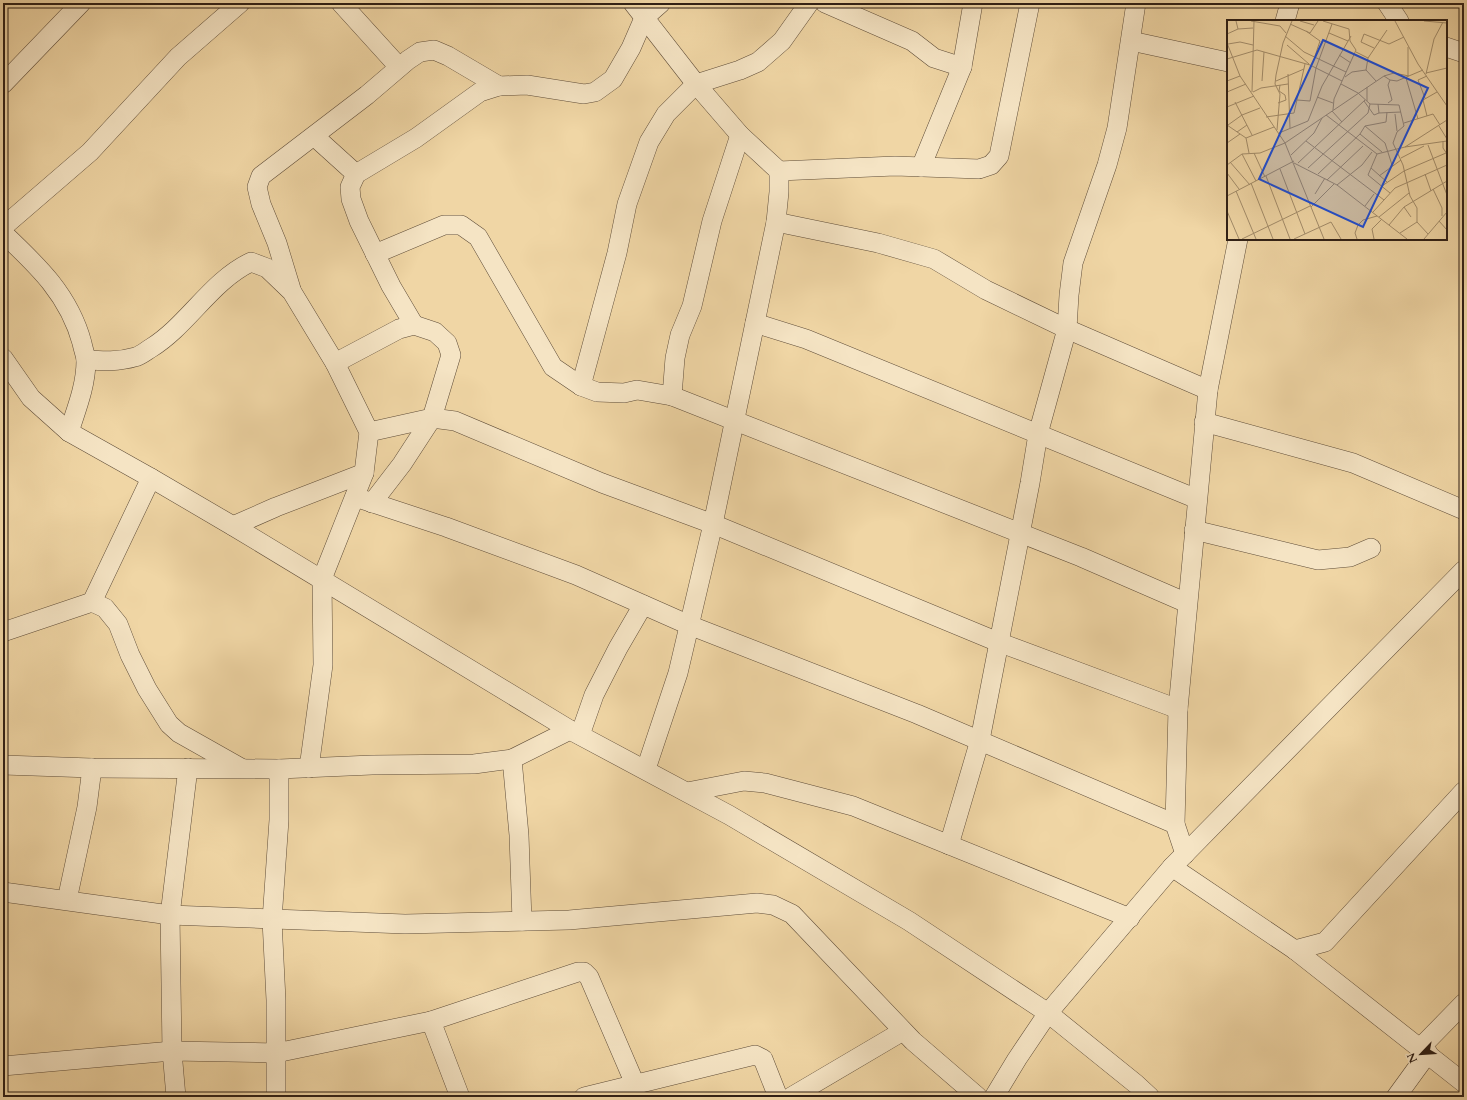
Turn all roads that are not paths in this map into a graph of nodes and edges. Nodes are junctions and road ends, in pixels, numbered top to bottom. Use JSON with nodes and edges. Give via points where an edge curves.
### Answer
{"nodes":[{"id":1,"x":81,"y":3,"type":"edge"},
{"id":2,"x":240,"y":3,"type":"edge"},
{"id":3,"x":341,"y":3,"type":"edge"},
{"id":4,"x":660,"y":3,"type":"edge"},
{"id":5,"x":809,"y":3,"type":"edge"},
{"id":6,"x":825,"y":3,"type":"edge"},
{"id":7,"x":973,"y":3,"type":"edge"},
{"id":8,"x":1030,"y":3,"type":"edge"},
{"id":9,"x":1136,"y":3,"type":"edge"},
{"id":10,"x":1290,"y":3,"type":"edge"},
{"id":11,"x":1387,"y":3,"type":"edge"},
{"id":12,"x":639,"y":10,"type":"edge"},
{"id":13,"x":1285,"y":20,"type":"edge"},
{"id":14,"x":1398,"y":20,"type":"edge"},
{"id":15,"x":1131,"y":41,"type":"junction"},
{"id":16,"x":1447,"y":47,"type":"edge"},
{"id":17,"x":1464,"y":53,"type":"edge"},
{"id":18,"x":1227,"y":62,"type":"edge"},
{"id":19,"x":962,"y":67,"type":"junction"},
{"id":20,"x":399,"y":68,"type":"junction"},
{"id":21,"x":3,"y":84,"type":"edge"},
{"id":22,"x":696,"y":84,"type":"junction"},
{"id":23,"x":500,"y":86,"type":"junction"},
{"id":24,"x":740,"y":135,"type":"junction"},
{"id":25,"x":314,"y":136,"type":"junction"},
{"id":26,"x":921,"y":167,"type":"junction"},
{"id":27,"x":779,"y":171,"type":"junction"},
{"id":28,"x":356,"y":174,"type":"junction"},
{"id":29,"x":776,"y":222,"type":"junction"},
{"id":30,"x":3,"y":227,"type":"edge"},
{"id":31,"x":3,"y":233,"type":"edge"},
{"id":32,"x":1238,"y":240,"type":"edge"},
{"id":33,"x":375,"y":254,"type":"junction"},
{"id":34,"x":292,"y":292,"type":"junction"},
{"id":35,"x":755,"y":323,"type":"junction"},
{"id":36,"x":414,"y":325,"type":"junction"},
{"id":37,"x":1067,"y":329,"type":"junction"},
{"id":38,"x":3,"y":358,"type":"edge"},
{"id":39,"x":86,"y":360,"type":"junction"},
{"id":40,"x":335,"y":363,"type":"junction"},
{"id":41,"x":581,"y":386,"type":"junction"},
{"id":42,"x":1208,"y":390,"type":"junction"},
{"id":43,"x":672,"y":396,"type":"junction"},
{"id":44,"x":432,"y":418,"type":"junction"},
{"id":45,"x":735,"y":421,"type":"junction"},
{"id":46,"x":1204,"y":422,"type":"junction"},
{"id":47,"x":68,"y":432,"type":"junction"},
{"id":48,"x":369,"y":432,"type":"junction"},
{"id":49,"x":1038,"y":434,"type":"junction"},
{"id":50,"x":364,"y":472,"type":"junction"},
{"id":51,"x":151,"y":478,"type":"junction"},
{"id":52,"x":1197,"y":499,"type":"junction"},
{"id":53,"x":364,"y":500,"type":"junction"},
{"id":54,"x":1464,"y":510,"type":"edge"},
{"id":55,"x":713,"y":524,"type":"junction"},
{"id":56,"x":233,"y":526,"type":"junction"},
{"id":57,"x":1194,"y":530,"type":"junction"},
{"id":58,"x":1020,"y":533,"type":"junction"},
{"id":59,"x":1371,"y":548,"type":"dead end"},
{"id":60,"x":1464,"y":570,"type":"edge"},
{"id":61,"x":322,"y":579,"type":"junction"},
{"id":62,"x":92,"y":602,"type":"junction"},
{"id":63,"x":1187,"y":603,"type":"junction"},
{"id":64,"x":642,"y":605,"type":"junction"},
{"id":65,"x":689,"y":626,"type":"junction"},
{"id":66,"x":3,"y":632,"type":"edge"},
{"id":67,"x":998,"y":642,"type":"junction"},
{"id":68,"x":1178,"y":709,"type":"junction"},
{"id":69,"x":575,"y":733,"type":"junction"},
{"id":70,"x":980,"y":740,"type":"junction"},
{"id":71,"x":512,"y":759,"type":"junction"},
{"id":72,"x":3,"y":765,"type":"edge"},
{"id":73,"x":92,"y":768,"type":"junction"},
{"id":74,"x":188,"y":768,"type":"junction"},
{"id":75,"x":242,"y":768,"type":"junction"},
{"id":76,"x":309,"y":768,"type":"junction"},
{"id":77,"x":279,"y":769,"type":"junction"},
{"id":78,"x":646,"y":769,"type":"junction"},
{"id":79,"x":1464,"y":791,"type":"edge"},
{"id":80,"x":687,"y":792,"type":"junction"},
{"id":81,"x":1175,"y":824,"type":"junction"},
{"id":82,"x":950,"y":844,"type":"junction"},
{"id":83,"x":1179,"y":860,"type":"junction"},
{"id":84,"x":3,"y":892,"type":"edge"},
{"id":85,"x":67,"y":900,"type":"junction"},
{"id":86,"x":170,"y":915,"type":"junction"},
{"id":87,"x":1130,"y":918,"type":"junction"},
{"id":88,"x":272,"y":920,"type":"junction"},
{"id":89,"x":522,"y":921,"type":"junction"},
{"id":90,"x":1325,"y":942,"type":"junction"},
{"id":91,"x":1295,"y":950,"type":"junction"},
{"id":92,"x":1323,"y":971,"type":"junction"},
{"id":93,"x":1464,"y":1003,"type":"edge"},
{"id":94,"x":1048,"y":1013,"type":"junction"},
{"id":95,"x":430,"y":1021,"type":"junction"},
{"id":96,"x":903,"y":1031,"type":"junction"},
{"id":97,"x":172,"y":1051,"type":"junction"},
{"id":98,"x":1424,"y":1051,"type":"junction"},
{"id":99,"x":276,"y":1053,"type":"junction"},
{"id":100,"x":3,"y":1066,"type":"edge"},
{"id":101,"x":1464,"y":1083,"type":"edge"},
{"id":102,"x":635,"y":1084,"type":"junction"},
{"id":103,"x":176,"y":1097,"type":"edge"},
{"id":104,"x":276,"y":1097,"type":"edge"},
{"id":105,"x":460,"y":1097,"type":"edge"},
{"id":106,"x":584,"y":1097,"type":"edge"},
{"id":107,"x":778,"y":1097,"type":"edge"},
{"id":108,"x":791,"y":1097,"type":"edge"},
{"id":109,"x":978,"y":1097,"type":"edge"},
{"id":110,"x":994,"y":1097,"type":"edge"},
{"id":111,"x":1150,"y":1097,"type":"edge"},
{"id":112,"x":1396,"y":1097,"type":"edge"}],
"edges":[{"from":1,"to":21,"type":"street"},
{"from":2,"to":30,"type":"street","via":[[178,57],[90,152]]},
{"from":3,"to":20,"type":"street"},
{"from":4,"to":12,"type":"street"},
{"from":5,"to":22,"type":"street","via":[[782,41],[758,62]]},
{"from":6,"to":19,"type":"street","via":[[912,41],[934,58]]},
{"from":7,"to":19,"type":"street"},
{"from":8,"to":26,"type":"street","via":[[999,156],[991,165],[979,169]]},
{"from":9,"to":15,"type":"street"},
{"from":10,"to":13,"type":"street"},
{"from":11,"to":14,"type":"street"},
{"from":12,"to":22,"type":"street"},
{"from":12,"to":23,"type":"street","via":[[631,48],[613,79],[595,92],[584,94],[527,85]]},
{"from":15,"to":18,"type":"street"},
{"from":15,"to":37,"type":"street","via":[[1117,128],[1073,263]]},
{"from":16,"to":17,"type":"street"},
{"from":19,"to":26,"type":"street"},
{"from":20,"to":23,"type":"street","via":[[420,52],[434,50]]},
{"from":20,"to":25,"type":"street"},
{"from":22,"to":24,"type":"street"},
{"from":22,"to":41,"type":"street","via":[[666,114],[649,142],[627,204],[617,252]]},
{"from":23,"to":28,"type":"street","via":[[480,92],[416,138]]},
{"from":24,"to":27,"type":"street"},
{"from":24,"to":43,"type":"street","via":[[712,221],[692,306],[680,335]]},
{"from":25,"to":28,"type":"street"},
{"from":25,"to":34,"type":"street","via":[[261,176],[257,187]]},
{"from":26,"to":27,"type":"street"},
{"from":27,"to":29,"type":"street"},
{"from":28,"to":33,"type":"street","via":[[350,187],[351,199]]},
{"from":29,"to":35,"type":"street"},
{"from":29,"to":37,"type":"street","via":[[878,243],[934,259],[986,290]]},
{"from":31,"to":39,"type":"street","via":[[41,268],[62,298],[78,329]]},
{"from":32,"to":42,"type":"street"},
{"from":33,"to":36,"type":"street"},
{"from":33,"to":41,"type":"street","via":[[444,225],[461,225],[478,237],[553,366]]},
{"from":34,"to":39,"type":"street","via":[[267,268],[251,262],[238,268],[165,339],[136,357],[114,362]]},
{"from":34,"to":40,"type":"street"},
{"from":35,"to":45,"type":"street"},
{"from":35,"to":49,"type":"street","via":[[806,339]]},
{"from":36,"to":40,"type":"street","via":[[399,329]]},
{"from":36,"to":44,"type":"street","via":[[435,332],[448,343],[452,355]]},
{"from":37,"to":42,"type":"street"},
{"from":37,"to":49,"type":"street"},
{"from":38,"to":47,"type":"street","via":[[31,398]]},
{"from":39,"to":47,"type":"street","via":[[81,395]]},
{"from":40,"to":48,"type":"street"},
{"from":41,"to":43,"type":"street","via":[[598,392],[624,393],[637,390]]},
{"from":42,"to":46,"type":"street"},
{"from":43,"to":45,"type":"street"},
{"from":44,"to":48,"type":"street"},
{"from":44,"to":53,"type":"street","via":[[402,464]]},
{"from":44,"to":55,"type":"street","via":[[455,422],[602,483]]},
{"from":45,"to":55,"type":"street"},
{"from":45,"to":58,"type":"street"},
{"from":46,"to":52,"type":"street"},
{"from":46,"to":54,"type":"street","via":[[1353,463]]},
{"from":47,"to":51,"type":"street"},
{"from":48,"to":50,"type":"street"},
{"from":49,"to":52,"type":"street"},
{"from":49,"to":58,"type":"street"},
{"from":50,"to":53,"type":"street"},
{"from":50,"to":56,"type":"street"},
{"from":51,"to":56,"type":"street"},
{"from":51,"to":62,"type":"street"},
{"from":52,"to":57,"type":"street"},
{"from":53,"to":61,"type":"street"},
{"from":53,"to":64,"type":"street","via":[[576,575]]},
{"from":55,"to":65,"type":"street"},
{"from":55,"to":67,"type":"street"},
{"from":56,"to":61,"type":"street"},
{"from":57,"to":59,"type":"street","via":[[1318,560],[1350,557]]},
{"from":57,"to":63,"type":"street"},
{"from":58,"to":63,"type":"street"},
{"from":58,"to":67,"type":"street"},
{"from":60,"to":83,"type":"street"},
{"from":61,"to":69,"type":"street"},
{"from":61,"to":76,"type":"street","via":[[323,665]]},
{"from":62,"to":66,"type":"street"},
{"from":62,"to":75,"type":"street","via":[[105,608],[118,624],[147,689],[169,724],[183,736]]},
{"from":63,"to":68,"type":"street"},
{"from":64,"to":65,"type":"street"},
{"from":64,"to":69,"type":"street"},
{"from":65,"to":70,"type":"street"},
{"from":65,"to":78,"type":"street","via":[[678,673]]},
{"from":67,"to":68,"type":"street"},
{"from":67,"to":70,"type":"street"},
{"from":68,"to":81,"type":"street"},
{"from":69,"to":71,"type":"street"},
{"from":69,"to":78,"type":"street"},
{"from":70,"to":81,"type":"street"},
{"from":70,"to":82,"type":"street"},
{"from":71,"to":76,"type":"street","via":[[474,764]]},
{"from":71,"to":89,"type":"street","via":[[519,835]]},
{"from":72,"to":73,"type":"street"},
{"from":73,"to":74,"type":"street"},
{"from":73,"to":85,"type":"street","via":[[87,808]]},
{"from":74,"to":75,"type":"street"},
{"from":74,"to":86,"type":"street"},
{"from":75,"to":77,"type":"street"},
{"from":76,"to":77,"type":"street"},
{"from":77,"to":88,"type":"street","via":[[279,820]]},
{"from":78,"to":80,"type":"street"},
{"from":79,"to":90,"type":"street"},
{"from":80,"to":82,"type":"street","via":[[744,781],[765,783],[853,806]]},
{"from":80,"to":94,"type":"street","via":[[910,921]]},
{"from":81,"to":83,"type":"street"},
{"from":82,"to":87,"type":"street"},
{"from":83,"to":87,"type":"street"},
{"from":83,"to":91,"type":"street"},
{"from":84,"to":85,"type":"street"},
{"from":85,"to":86,"type":"street"},
{"from":86,"to":88,"type":"street"},
{"from":86,"to":97,"type":"street"},
{"from":87,"to":94,"type":"street"},
{"from":88,"to":89,"type":"street","via":[[405,924]]},
{"from":88,"to":99,"type":"street"},
{"from":89,"to":96,"type":"street","via":[[569,920],[757,903],[773,905],[792,914]]},
{"from":90,"to":91,"type":"street"},
{"from":90,"to":92,"type":"street"},
{"from":91,"to":92,"type":"street"},
{"from":92,"to":98,"type":"street"},
{"from":93,"to":98,"type":"street"},
{"from":94,"to":110,"type":"street","via":[[1016,1059]]},
{"from":94,"to":111,"type":"street"},
{"from":95,"to":99,"type":"street"},
{"from":95,"to":102,"type":"street","via":[[584,972],[590,977]]},
{"from":95,"to":105,"type":"street"},
{"from":96,"to":108,"type":"street"},
{"from":96,"to":109,"type":"street"},
{"from":97,"to":99,"type":"street"},
{"from":97,"to":100,"type":"street"},
{"from":97,"to":103,"type":"street"},
{"from":98,"to":101,"type":"street"},
{"from":98,"to":112,"type":"street"},
{"from":99,"to":104,"type":"street"},
{"from":102,"to":106,"type":"street"},
{"from":102,"to":107,"type":"street","via":[[755,1055],[764,1059]]}]}
